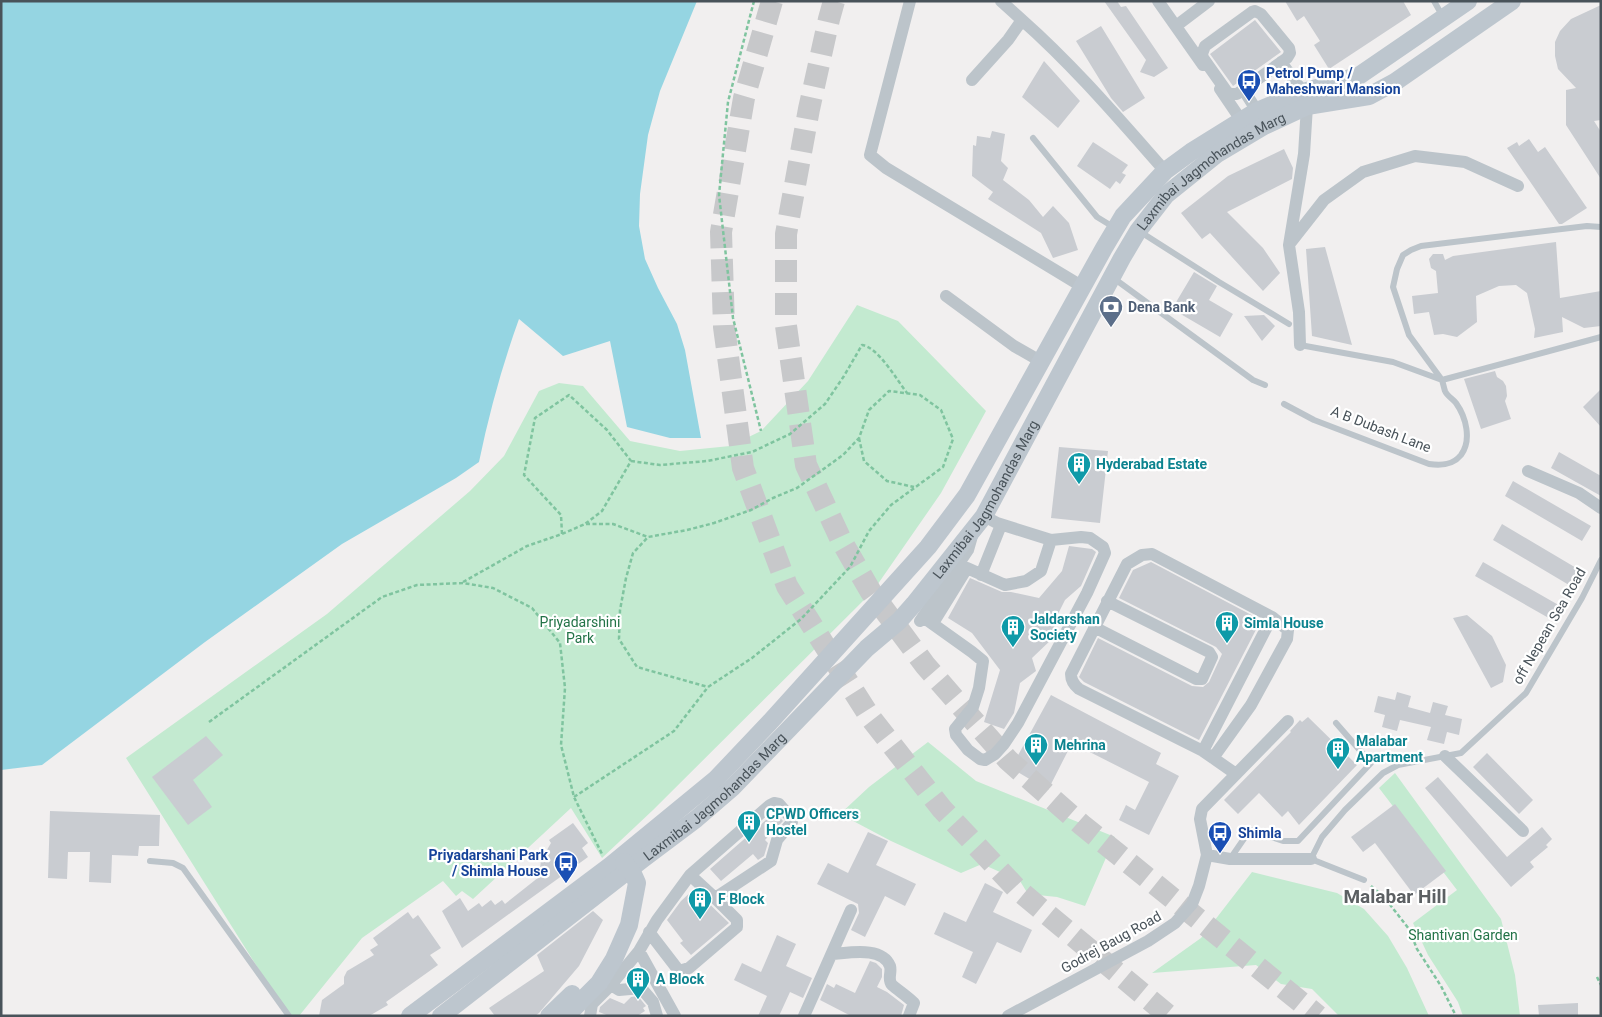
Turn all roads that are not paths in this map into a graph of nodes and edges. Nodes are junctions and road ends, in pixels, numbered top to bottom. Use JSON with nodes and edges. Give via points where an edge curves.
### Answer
{"nodes":[{"id":1,"x":910,"y":1,"type":"edge"},
{"id":2,"x":1001,"y":1,"type":"edge"},
{"id":3,"x":1158,"y":1,"type":"edge"},
{"id":4,"x":1209,"y":1,"type":"edge"},
{"id":5,"x":1434,"y":1,"type":"edge"},
{"id":6,"x":1468,"y":1,"type":"edge"},
{"id":7,"x":1512,"y":1,"type":"edge"},
{"id":8,"x":1444,"y":19,"type":"junction"},
{"id":9,"x":1022,"y":20,"type":"junction"},
{"id":10,"x":1176,"y":26,"type":"junction"},
{"id":11,"x":1281,"y":62,"type":"junction"},
{"id":12,"x":972,"y":80,"type":"dead end"},
{"id":13,"x":1243,"y":89,"type":"junction"},
{"id":14,"x":1305,"y":99,"type":"junction"},
{"id":15,"x":1257,"y":111,"type":"junction"},
{"id":16,"x":1241,"y":120,"type":"junction"},
{"id":17,"x":1033,"y":138,"type":"dead end"},
{"id":18,"x":1165,"y":171,"type":"junction"},
{"id":19,"x":1518,"y":186,"type":"dead end"},
{"id":20,"x":1601,"y":227,"type":"edge"},
{"id":21,"x":1116,"y":229,"type":"junction"},
{"id":22,"x":1138,"y":231,"type":"junction"},
{"id":23,"x":1289,"y":245,"type":"junction"},
{"id":24,"x":1095,"y":265,"type":"junction"},
{"id":25,"x":1111,"y":276,"type":"junction"},
{"id":26,"x":1084,"y":287,"type":"junction"},
{"id":27,"x":946,"y":296,"type":"dead end"},
{"id":28,"x":1289,"y":324,"type":"dead end"},
{"id":29,"x":1601,"y":337,"type":"edge"},
{"id":30,"x":1052,"y":343,"type":"junction"},
{"id":31,"x":1300,"y":345,"type":"joint"},
{"id":32,"x":1071,"y":352,"type":"junction"},
{"id":33,"x":1042,"y":362,"type":"junction"},
{"id":34,"x":1442,"y":380,"type":"junction"},
{"id":35,"x":1265,"y":385,"type":"dead end"},
{"id":36,"x":1284,"y":404,"type":"dead end"},
{"id":37,"x":1528,"y":471,"type":"dead end"},
{"id":38,"x":1601,"y":508,"type":"edge"},
{"id":39,"x":979,"y":523,"type":"junction"},
{"id":40,"x":1001,"y":525,"type":"junction"},
{"id":41,"x":1051,"y":540,"type":"junction"},
{"id":42,"x":1601,"y":560,"type":"edge"},
{"id":43,"x":981,"y":575,"type":"junction"},
{"id":44,"x":1108,"y":601,"type":"junction"},
{"id":45,"x":1272,"y":617,"type":"junction"},
{"id":46,"x":925,"y":620,"type":"junction"},
{"id":47,"x":1094,"y":627,"type":"junction"},
{"id":48,"x":1288,"y":721,"type":"dead end"},
{"id":49,"x":1336,"y":723,"type":"dead end"},
{"id":50,"x":1208,"y":755,"type":"junction"},
{"id":51,"x":1446,"y":756,"type":"junction"},
{"id":52,"x":1236,"y":774,"type":"junction"},
{"id":53,"x":1523,"y":831,"type":"dead end"},
{"id":54,"x":1207,"y":855,"type":"junction"},
{"id":55,"x":1230,"y":859,"type":"junction"},
{"id":56,"x":1312,"y":859,"type":"junction"},
{"id":57,"x":150,"y":862,"type":"dead end"},
{"id":58,"x":620,"y":864,"type":"junction"},
{"id":59,"x":690,"y":875,"type":"junction"},
{"id":60,"x":1364,"y":880,"type":"road end"},
{"id":61,"x":715,"y":898,"type":"junction"},
{"id":62,"x":851,"y":910,"type":"dead end"},
{"id":63,"x":649,"y":932,"type":"junction"},
{"id":64,"x":639,"y":951,"type":"junction"},
{"id":65,"x":832,"y":954,"type":"junction"},
{"id":66,"x":610,"y":957,"type":"junction"},
{"id":67,"x":611,"y":985,"type":"junction"},
{"id":68,"x":417,"y":1014,"type":"edge"},
{"id":69,"x":288,"y":1016,"type":"edge"},
{"id":70,"x":441,"y":1016,"type":"edge"},
{"id":71,"x":549,"y":1016,"type":"edge"},
{"id":72,"x":566,"y":1016,"type":"edge"},
{"id":73,"x":590,"y":1016,"type":"edge"},
{"id":74,"x":657,"y":1016,"type":"edge"},
{"id":75,"x":675,"y":1016,"type":"edge"},
{"id":76,"x":804,"y":1016,"type":"edge"},
{"id":77,"x":909,"y":1016,"type":"edge"},
{"id":78,"x":1008,"y":1016,"type":"edge"}],
"edges":[{"from":1,"to":26,"type":"street","via":[[870,155],[886,168]]},
{"from":2,"to":9,"type":"street"},
{"from":3,"to":10,"type":"street"},
{"from":4,"to":10,"type":"street"},
{"from":5,"to":8,"type":"lane"},
{"from":6,"to":8,"type":"main road","name":"Laxmibai Jagmohandas Marg"},
{"from":7,"to":14,"type":"main road","name":"Laxmibai Jagmohandas Marg","via":[[1395,82],[1369,96]]},
{"from":8,"to":14,"type":"main road","name":"Laxmibai Jagmohandas Marg","via":[[1360,75]]},
{"from":9,"to":12,"type":"street"},
{"from":9,"to":18,"type":"street","via":[[1066,61]]},
{"from":10,"to":16,"type":"street"},
{"from":11,"to":13,"type":"street"},
{"from":11,"to":13,"type":"street","via":[[1289,55],[1289,48],[1261,14],[1252,12],[1205,46],[1202,54],[1227,92],[1234,94]]},
{"from":11,"to":14,"type":"street"},
{"from":13,"to":15,"type":"street"},
{"from":14,"to":15,"type":"main road","name":"Laxmibai Jagmohandas Marg"},
{"from":14,"to":22,"type":"main road","name":"Laxmibai Jagmohandas Marg","via":[[1217,154],[1166,195]]},
{"from":14,"to":23,"type":"street","via":[[1304,154]]},
{"from":15,"to":16,"type":"main road","name":"Laxmibai Jagmohandas Marg"},
{"from":16,"to":18,"type":"main road","name":"Laxmibai Jagmohandas Marg"},
{"from":17,"to":21,"type":"lane","via":[[1096,217]]},
{"from":18,"to":21,"type":"main road","name":"Laxmibai Jagmohandas Marg","via":[[1123,216]]},
{"from":19,"to":23,"type":"street","via":[[1465,162],[1415,156],[1362,172],[1324,200]]},
{"from":20,"to":34,"type":"lane","name":"A B Dubash Lane","via":[[1421,246],[1403,255],[1393,287],[1408,335]]},
{"from":21,"to":24,"type":"main road","name":"Laxmibai Jagmohandas Marg"},
{"from":22,"to":25,"type":"main road","name":"Laxmibai Jagmohandas Marg"},
{"from":22,"to":28,"type":"lane"},
{"from":23,"to":31,"type":"street","via":[[1299,312]]},
{"from":24,"to":25,"type":"street"},
{"from":24,"to":26,"type":"main road","name":"Laxmibai Jagmohandas Marg"},
{"from":25,"to":32,"type":"main road","name":"Laxmibai Jagmohandas Marg"},
{"from":25,"to":35,"type":"lane","via":[[1252,380]]},
{"from":26,"to":30,"type":"main road","name":"Laxmibai Jagmohandas Marg"},
{"from":27,"to":33,"type":"street","via":[[1014,346]]},
{"from":29,"to":34,"type":"lane"},
{"from":30,"to":32,"type":"main road"},
{"from":30,"to":33,"type":"main road","name":"Laxmibai Jagmohandas Marg"},
{"from":31,"to":34,"type":"lane","via":[[1393,362]]},
{"from":32,"to":39,"type":"main road","name":"Laxmibai Jagmohandas Marg"},
{"from":33,"to":58,"type":"main road","name":"Laxmibai Jagmohandas Marg","via":[[967,495],[928,547],[716,779]]},
{"from":34,"to":36,"type":"lane","name":"A B Dubash Lane","via":[[1445,392],[1465,421],[1467,442],[1456,460],[1442,466],[1429,464],[1314,420]]},
{"from":37,"to":38,"type":"street","via":[[1579,493]]},
{"from":39,"to":40,"type":"street"},
{"from":39,"to":46,"type":"street","via":[[968,550]]},
{"from":39,"to":58,"type":"main road","name":"Laxmibai Jagmohandas Marg","via":[[898,620],[732,788],[696,819]]},
{"from":40,"to":41,"type":"street"},
{"from":40,"to":43,"type":"street"},
{"from":41,"to":43,"type":"street","via":[[1041,571],[1026,581],[1005,584]]},
{"from":41,"to":46,"type":"street","via":[[1090,538],[1103,547],[1105,553],[1018,723],[1004,744],[985,760],[968,750],[955,729],[973,707],[983,661]]},
{"from":42,"to":51,"type":"lane","name":"off Nepean Sea Road","via":[[1526,693],[1461,753]]},
{"from":43,"to":46,"type":"street","via":[[967,568]]},
{"from":44,"to":45,"type":"street","via":[[1127,564],[1142,555],[1152,554]]},
{"from":44,"to":47,"type":"street"},
{"from":44,"to":47,"type":"street","via":[[1209,652],[1212,657],[1204,676],[1196,679]]},
{"from":45,"to":50,"type":"street"},
{"from":45,"to":50,"type":"street","via":[[1288,630],[1287,639],[1251,705]]},
{"from":47,"to":50,"type":"street","via":[[1071,674],[1074,685]]},
{"from":48,"to":52,"type":"street"},
{"from":49,"to":55,"type":"lane","via":[[1371,763],[1298,842],[1250,830]]},
{"from":50,"to":52,"type":"street"},
{"from":51,"to":53,"type":"street"},
{"from":51,"to":56,"type":"lane","name":"off Nepean Sea Road","via":[[1398,765],[1383,773],[1333,823]]},
{"from":52,"to":54,"type":"street","via":[[1202,809],[1200,819]]},
{"from":54,"to":55,"type":"street"},
{"from":54,"to":78,"type":"street","name":"Godrej Baug Road","via":[[1192,904],[1174,923],[1148,941]]},
{"from":55,"to":56,"type":"street"},
{"from":56,"to":60,"type":"lane"},
{"from":57,"to":69,"type":"lane","via":[[173,863],[183,868]]},
{"from":58,"to":66,"type":"main road","via":[[637,883],[631,913],[621,922]]},
{"from":58,"to":68,"type":"main road","name":"Laxmibai Jagmohandas Marg"},
{"from":58,"to":70,"type":"main road","name":"Laxmibai Jagmohandas Marg"},
{"from":59,"to":61,"type":"street"},
{"from":59,"to":61,"type":"street","via":[[770,805],[779,804],[792,822],[777,840],[771,861]]},
{"from":59,"to":63,"type":"street"},
{"from":61,"to":63,"type":"street","via":[[737,920],[737,926],[689,968],[679,971]]},
{"from":62,"to":65,"type":"street"},
{"from":63,"to":64,"type":"street"},
{"from":64,"to":67,"type":"street"},
{"from":64,"to":75,"type":"street"},
{"from":65,"to":76,"type":"street"},
{"from":65,"to":77,"type":"street","via":[[874,953],[882,956],[891,970],[889,979],[892,984],[914,1002]]},
{"from":66,"to":71,"type":"main road"},
{"from":66,"to":72,"type":"main road","via":[[599,983]]},
{"from":67,"to":73,"type":"street","via":[[592,1004]]},
{"from":67,"to":74,"type":"street","via":[[619,990],[641,988],[653,1002]]}]}
